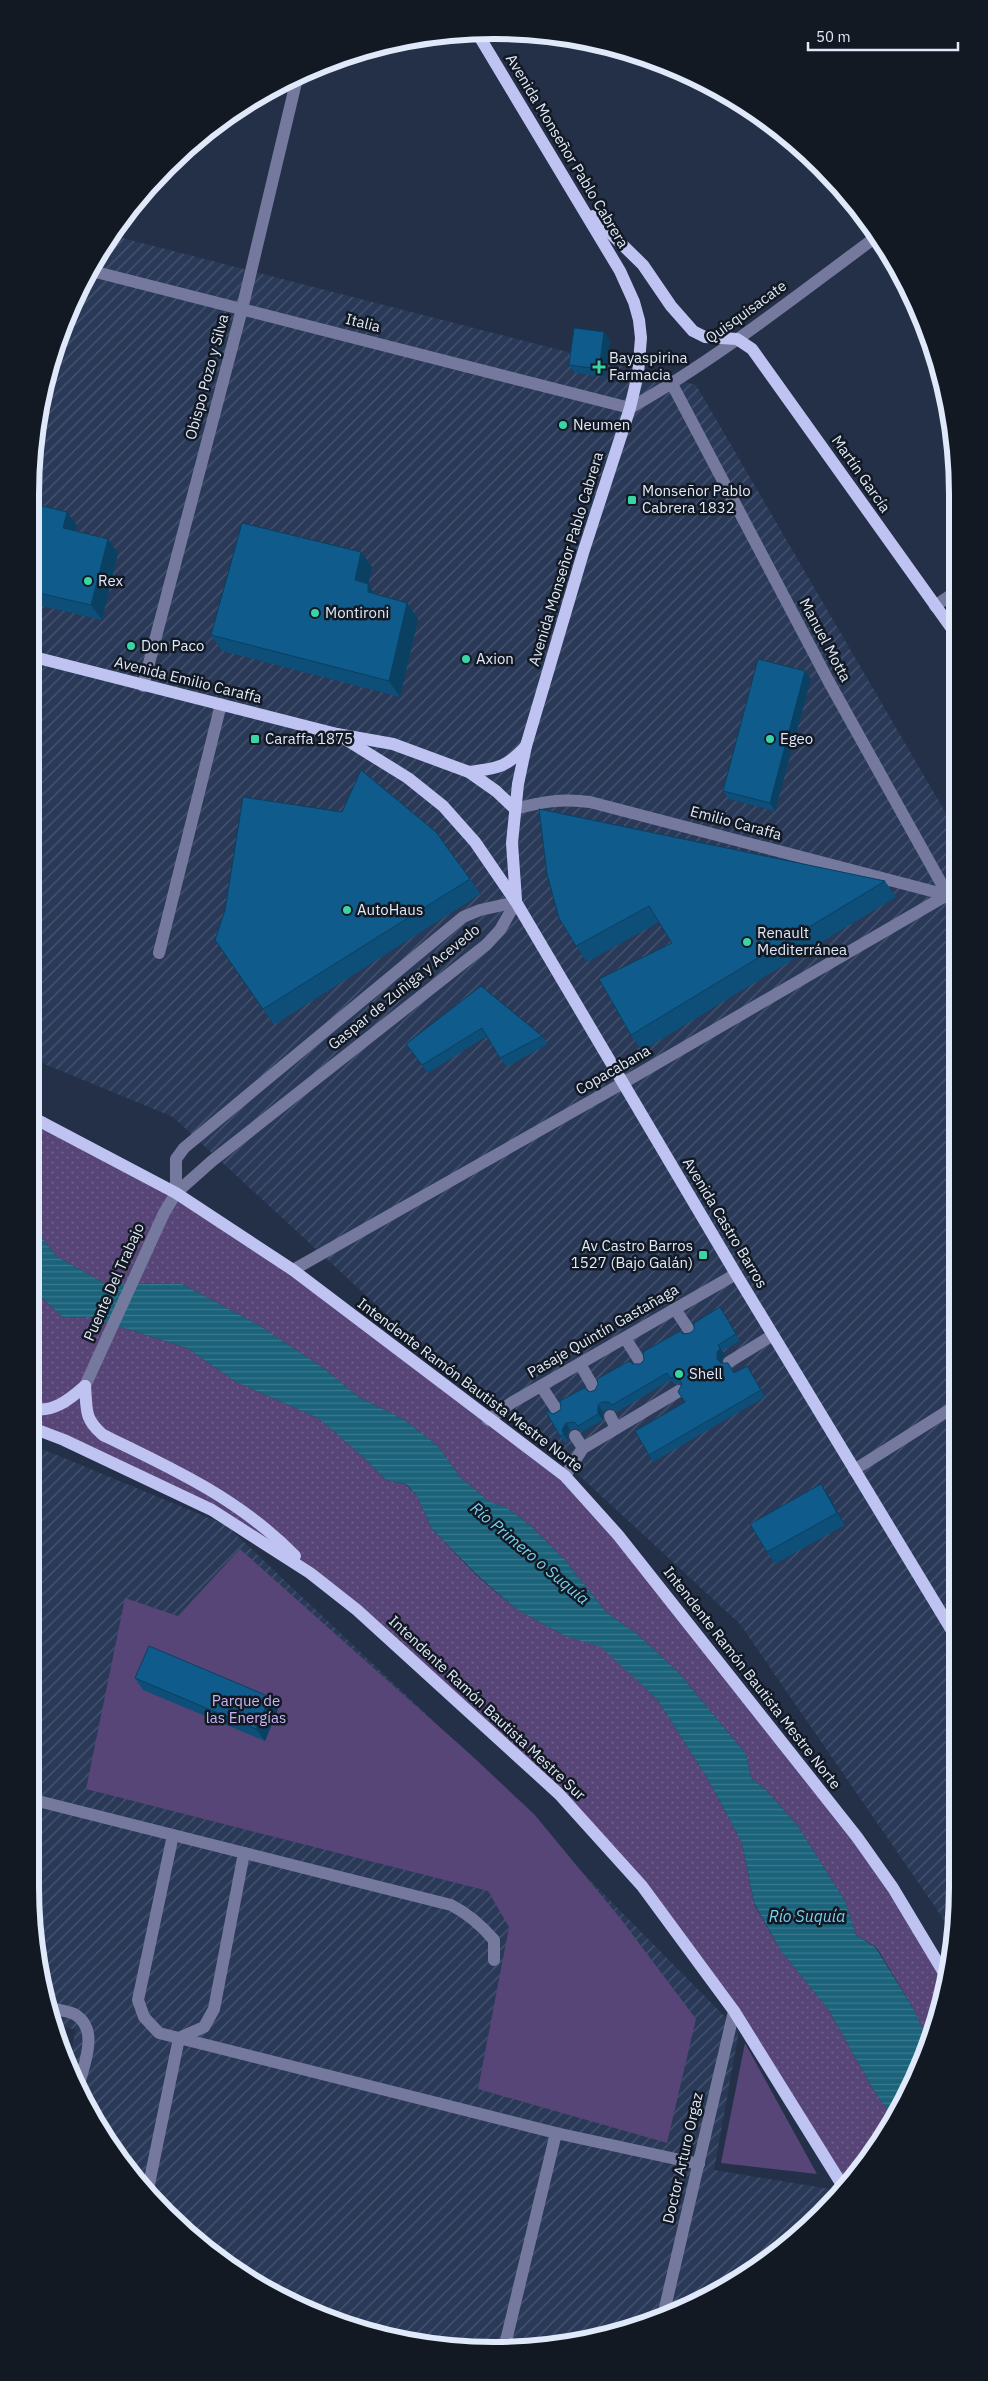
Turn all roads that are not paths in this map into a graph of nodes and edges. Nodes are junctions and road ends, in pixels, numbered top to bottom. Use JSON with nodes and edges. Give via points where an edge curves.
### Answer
{"nodes":[{"id":1,"x":481,"y":39,"type":"edge"},
{"id":2,"x":295,"y":85,"type":"edge"},
{"id":3,"x":577,"y":200,"type":"junction"},
{"id":4,"x":872,"y":240,"type":"edge"},
{"id":5,"x":97,"y":272,"type":"edge"},
{"id":6,"x":242,"y":309,"type":"junction"},
{"id":7,"x":737,"y":339,"type":"junction"},
{"id":8,"x":672,"y":384,"type":"junction"},
{"id":9,"x":630,"y":408,"type":"junction"},
{"id":10,"x":949,"y":596,"type":"edge"},
{"id":11,"x":935,"y":606,"type":"junction"},
{"id":12,"x":949,"y":626,"type":"edge"},
{"id":13,"x":39,"y":658,"type":"edge"},
{"id":14,"x":143,"y":686,"type":"junction"},
{"id":15,"x":221,"y":704,"type":"junction"},
{"id":16,"x":337,"y":734,"type":"junction"},
{"id":17,"x":526,"y":746,"type":"junction"},
{"id":18,"x":469,"y":772,"type":"junction"},
{"id":19,"x":515,"y":809,"type":"junction"},
{"id":20,"x":947,"y":895,"type":"junction"},
{"id":21,"x":949,"y":898,"type":"edge"},
{"id":22,"x":516,"y":902,"type":"junction"},
{"id":23,"x":159,"y":953,"type":"dead end"},
{"id":24,"x":623,"y":1084,"type":"junction"},
{"id":25,"x":39,"y":1121,"type":"edge"},
{"id":26,"x":176,"y":1193,"type":"junction"},
{"id":27,"x":292,"y":1270,"type":"junction"},
{"id":28,"x":736,"y":1274,"type":"junction"},
{"id":29,"x":675,"y":1309,"type":"junction"},
{"id":30,"x":691,"y":1333,"type":"edge"},
{"id":31,"x":773,"y":1335,"type":"junction"},
{"id":32,"x":625,"y":1338,"type":"junction"},
{"id":33,"x":728,"y":1362,"type":"edge"},
{"id":34,"x":640,"y":1363,"type":"edge"},
{"id":35,"x":580,"y":1364,"type":"junction"},
{"id":36,"x":541,"y":1386,"type":"junction"},
{"id":37,"x":656,"y":1389,"type":"edge"},
{"id":38,"x":595,"y":1390,"type":"edge"},
{"id":39,"x":679,"y":1391,"type":"edge"},
{"id":40,"x":82,"y":1392,"type":"junction"},
{"id":41,"x":663,"y":1401,"type":"junction"},
{"id":42,"x":39,"y":1408,"type":"edge"},
{"id":43,"x":949,"y":1410,"type":"edge"},
{"id":44,"x":558,"y":1412,"type":"edge"},
{"id":45,"x":610,"y":1416,"type":"dead end"},
{"id":46,"x":488,"y":1420,"type":"junction"},
{"id":47,"x":616,"y":1428,"type":"junction"},
{"id":48,"x":39,"y":1431,"type":"edge"},
{"id":49,"x":575,"y":1436,"type":"dead end"},
{"id":50,"x":584,"y":1448,"type":"junction"},
{"id":51,"x":854,"y":1470,"type":"junction"},
{"id":52,"x":565,"y":1476,"type":"junction"},
{"id":53,"x":310,"y":1573,"type":"junction"},
{"id":54,"x":949,"y":1626,"type":"edge"},
{"id":55,"x":39,"y":1801,"type":"edge"},
{"id":56,"x":173,"y":1835,"type":"junction"},
{"id":57,"x":244,"y":1853,"type":"junction"},
{"id":58,"x":494,"y":1960,"type":"dead end"},
{"id":59,"x":942,"y":1969,"type":"edge"},
{"id":60,"x":55,"y":2009,"type":"edge"},
{"id":61,"x":734,"y":2011,"type":"junction"},
{"id":62,"x":179,"y":2038,"type":"junction"},
{"id":63,"x":81,"y":2077,"type":"edge"},
{"id":64,"x":556,"y":2133,"type":"junction"},
{"id":65,"x":699,"y":2164,"type":"junction"},
{"id":66,"x":840,"y":2182,"type":"edge"},
{"id":67,"x":149,"y":2184,"type":"edge"},
{"id":68,"x":665,"y":2309,"type":"edge"},
{"id":69,"x":506,"y":2342,"type":"edge"}],
"edges":[{"from":1,"to":3,"type":"main road","name":"Avenida Monseñor Pablo Cabrera"},
{"from":2,"to":6,"type":"street","name":"Obispo Pozo y Silva"},
{"from":3,"to":7,"type":"main road","via":[[643,265],[670,306],[693,331],[706,337]]},
{"from":3,"to":9,"type":"main road","name":"Avenida Monseñor Pablo Cabrera","via":[[620,271],[639,320],[638,374]]},
{"from":4,"to":7,"type":"street","name":"Quisquisacate"},
{"from":5,"to":6,"type":"street","name":"Italia"},
{"from":6,"to":9,"type":"street","name":"Italia"},
{"from":6,"to":14,"type":"street","name":"Obispo Pozo y Silva"},
{"from":7,"to":8,"type":"street","name":"Quisquisacate"},
{"from":7,"to":11,"type":"main road","name":"Martín García","via":[[752,349]]},
{"from":8,"to":9,"type":"street","name":"Quisquisacate"},
{"from":8,"to":20,"type":"street","name":"Manuel Motta","via":[[829,682]]},
{"from":9,"to":17,"type":"main road","name":"Avenida Monseñor Pablo Cabrera"},
{"from":10,"to":11,"type":"street"},
{"from":11,"to":12,"type":"main road","name":"Martín García"},
{"from":13,"to":14,"type":"main road","name":"Avenida Emilio Caraffa"},
{"from":14,"to":15,"type":"main road","name":"Avenida Emilio Caraffa"},
{"from":15,"to":16,"type":"main road","name":"Avenida Emilio Caraffa"},
{"from":15,"to":23,"type":"street"},
{"from":16,"to":18,"type":"main road","name":"Avenida Emilio Caraffa","via":[[393,744]]},
{"from":16,"to":22,"type":"main road","name":"Avenida Emilio Caraffa","via":[[408,778],[443,806],[475,842]]},
{"from":17,"to":18,"type":"main road","via":[[512,761],[498,768]]},
{"from":17,"to":19,"type":"main road","name":"Avenida Monseñor Pablo Cabrera"},
{"from":18,"to":19,"type":"main road","name":"Avenida Emilio Caraffa"},
{"from":19,"to":20,"type":"street","name":"Emilio Caraffa","via":[[547,800],[590,802]]},
{"from":19,"to":22,"type":"main road","name":"Avenida Castro Barros","via":[[512,843]]},
{"from":20,"to":21,"type":"street","name":"Manuel Motta"},
{"from":20,"to":24,"type":"street","name":"Copacabana"},
{"from":22,"to":24,"type":"main road","name":"Avenida Castro Barros"},
{"from":22,"to":26,"type":"street","name":"Gaspar de Zuñiga y Acevedo","via":[[500,930],[486,946],[212,1161]]},
{"from":22,"to":26,"type":"street","name":"Gaspar de Zuñiga y Acevedo","via":[[463,917],[184,1148],[176,1159]]},
{"from":24,"to":27,"type":"street","name":"Copacabana"},
{"from":24,"to":28,"type":"main road","name":"Avenida Castro Barros"},
{"from":25,"to":26,"type":"main road","name":"Intendente Ramón Bautista Mestre Norte"},
{"from":26,"to":27,"type":"main road","name":"Intendente Ramón Bautista Mestre Norte"},
{"from":26,"to":40,"type":"street","name":"Puente Del Trabajo"},
{"from":27,"to":46,"type":"main road","name":"Intendente Ramón Bautista Mestre Norte"},
{"from":28,"to":29,"type":"street","name":"Pasaje Quintín Gastañaga"},
{"from":28,"to":31,"type":"main road","name":"Avenida Castro Barros"},
{"from":29,"to":30,"type":"street"},
{"from":29,"to":32,"type":"street","name":"Pasaje Quintín Gastañaga"},
{"from":31,"to":33,"type":"street"},
{"from":31,"to":51,"type":"main road","name":"Avenida Castro Barros"},
{"from":32,"to":34,"type":"street"},
{"from":32,"to":35,"type":"street","name":"Pasaje Quintín Gastañaga"},
{"from":35,"to":36,"type":"street","name":"Pasaje Quintín Gastañaga"},
{"from":35,"to":38,"type":"street"},
{"from":36,"to":44,"type":"street"},
{"from":36,"to":46,"type":"street","name":"Pasaje Quintín Gastañaga"},
{"from":37,"to":41,"type":"street"},
{"from":39,"to":41,"type":"street"},
{"from":40,"to":42,"type":"main road","via":[[52,1409]]},
{"from":40,"to":53,"type":"main road","via":[[91,1425],[103,1435],[196,1480],[251,1515],[276,1536]]},
{"from":41,"to":47,"type":"street"},
{"from":43,"to":51,"type":"street"},
{"from":45,"to":47,"type":"street"},
{"from":46,"to":52,"type":"main road","name":"Intendente Ramón Bautista Mestre Norte"},
{"from":47,"to":50,"type":"street"},
{"from":48,"to":53,"type":"main road","name":"Intendente Ramón Bautista Mestre Sur","via":[[212,1510]]},
{"from":49,"to":50,"type":"street"},
{"from":50,"to":52,"type":"street"},
{"from":51,"to":54,"type":"main road","name":"Avenida Castro Barros"},
{"from":52,"to":59,"type":"main road","name":"Intendente Ramón Bautista Mestre Norte","via":[[618,1535],[856,1837],[893,1888]]},
{"from":53,"to":61,"type":"main road","name":"Intendente Ramón Bautista Mestre Sur","via":[[387,1636],[559,1794],[642,1886]]},
{"from":55,"to":56,"type":"street"},
{"from":56,"to":57,"type":"street"},
{"from":56,"to":62,"type":"street","via":[[138,2000],[144,2017],[159,2033]]},
{"from":57,"to":58,"type":"street","via":[[451,1905],[482,1925],[494,1940]]},
{"from":57,"to":62,"type":"street","via":[[214,2009],[204,2027]]},
{"from":60,"to":63,"type":"street","via":[[76,2015],[86,2025],[90,2037]]},
{"from":61,"to":65,"type":"street","name":"Doctor Arturo Orgaz"},
{"from":61,"to":66,"type":"main road","name":"Intendente Ramón Bautista Mestre Sur"},
{"from":62,"to":64,"type":"street"},
{"from":62,"to":67,"type":"street"},
{"from":64,"to":65,"type":"street"},
{"from":64,"to":69,"type":"street"},
{"from":65,"to":68,"type":"street","name":"Doctor Arturo Orgaz"}]}
